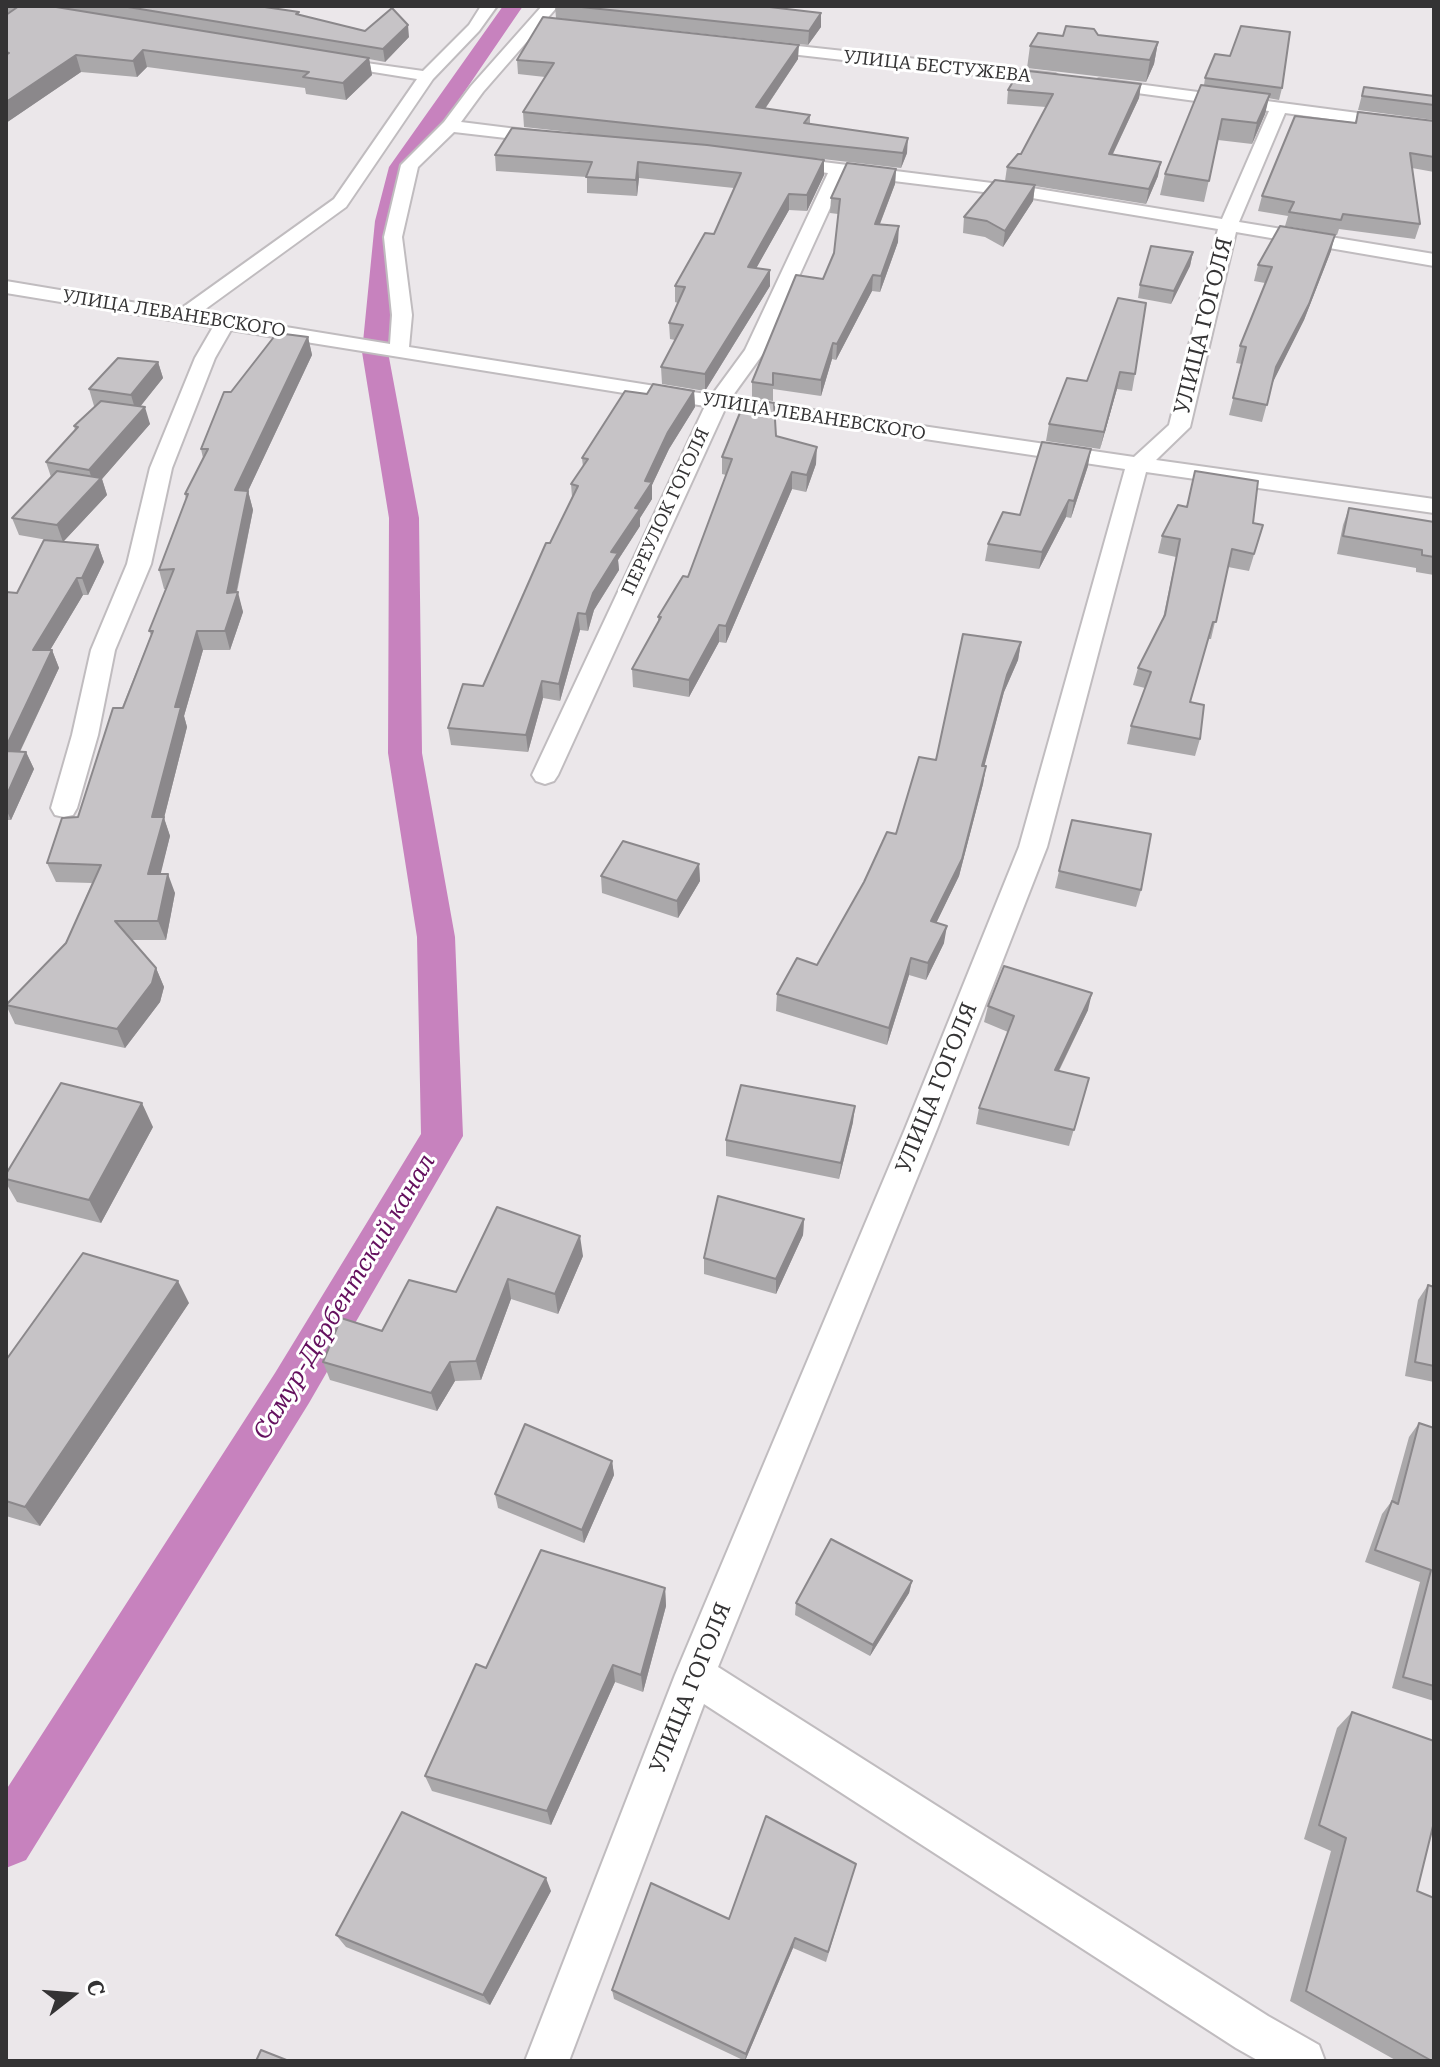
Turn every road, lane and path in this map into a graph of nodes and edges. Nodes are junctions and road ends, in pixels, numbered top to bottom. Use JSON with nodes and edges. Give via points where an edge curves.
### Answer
{"nodes":[{"id":1,"x":489,"y":6,"type":"edge"},
{"id":2,"x":545,"y":18,"type":"edge"},
{"id":3,"x":748,"y":46,"type":"edge"},
{"id":4,"x":319,"y":58,"type":"edge"},
{"id":5,"x":427,"y":76,"type":"junction"},
{"id":6,"x":1279,"y":108,"type":"junction"},
{"id":7,"x":450,"y":126,"type":"junction"},
{"id":8,"x":1434,"y":128,"type":"edge"},
{"id":9,"x":572,"y":140,"type":"edge"},
{"id":10,"x":765,"y":159,"type":"edge"},
{"id":11,"x":839,"y":168,"type":"junction"},
{"id":12,"x":1228,"y":226,"type":"junction"},
{"id":13,"x":1434,"y":260,"type":"edge"},
{"id":14,"x":6,"y":287,"type":"edge"},
{"id":15,"x":182,"y":317,"type":"junction"},
{"id":16,"x":226,"y":322,"type":"junction"},
{"id":17,"x":384,"y":351,"type":"junction"},
{"id":18,"x":717,"y":403,"type":"junction"},
{"id":19,"x":1137,"y":466,"type":"junction"},
{"id":20,"x":1434,"y":506,"type":"edge"},
{"id":21,"x":545,"y":775,"type":"dead end"},
{"id":22,"x":64,"y":808,"type":"dead end"},
{"id":23,"x":695,"y":1675,"type":"junction"},
{"id":24,"x":547,"y":2061,"type":"edge"},
{"id":25,"x":1303,"y":2061,"type":"edge"}],
"edges":[{"from":1,"to":5,"type":"street"},
{"from":2,"to":7,"type":"street","via":[[477,89]]},
{"from":3,"to":6,"type":"street","name":"УЛИЦА БЕСТУЖЕВА"},
{"from":4,"to":5,"type":"street"},
{"from":5,"to":15,"type":"street","via":[[340,203]]},
{"from":6,"to":8,"type":"street","name":"УЛИЦА БЕСТУЖЕВА"},
{"from":6,"to":12,"type":"street","name":"УЛИЦА ГОГОЛЯ"},
{"from":7,"to":9,"type":"street"},
{"from":7,"to":17,"type":"street","via":[[410,165],[393,237],[402,315]]},
{"from":10,"to":11,"type":"street"},
{"from":11,"to":12,"type":"street"},
{"from":11,"to":18,"type":"street","name":"ПЕРЕУЛОК ГОГОЛЯ","via":[[755,351]]},
{"from":12,"to":13,"type":"street"},
{"from":12,"to":19,"type":"street","name":"УЛИЦА ГОГОЛЯ","via":[[1179,427]]},
{"from":14,"to":15,"type":"street","name":"УЛИЦА ЛЕВАНЕВСКОГО"},
{"from":15,"to":16,"type":"street","name":"УЛИЦА ЛЕВАНЕВСКОГО"},
{"from":16,"to":17,"type":"street","name":"УЛИЦА ЛЕВАНЕВСКОГО"},
{"from":16,"to":22,"type":"street","via":[[205,358],[161,468],[139,564],[103,650]]},
{"from":17,"to":18,"type":"street","name":"УЛИЦА ЛЕВАНЕВСКОГО"},
{"from":18,"to":19,"type":"street","name":"УЛИЦА ЛЕВАНЕВСКОГО"},
{"from":18,"to":21,"type":"street","name":"ПЕРЕУЛОК ГОГОЛЯ"},
{"from":19,"to":20,"type":"street","name":"УЛИЦА ЛЕВАНЕВСКОГО"},
{"from":19,"to":23,"type":"street","name":"УЛИЦА ГОГОЛЯ","via":[[1033,847]]},
{"from":23,"to":24,"type":"street","name":"УЛИЦА ГОГОЛЯ"},
{"from":23,"to":25,"type":"street"}]}
